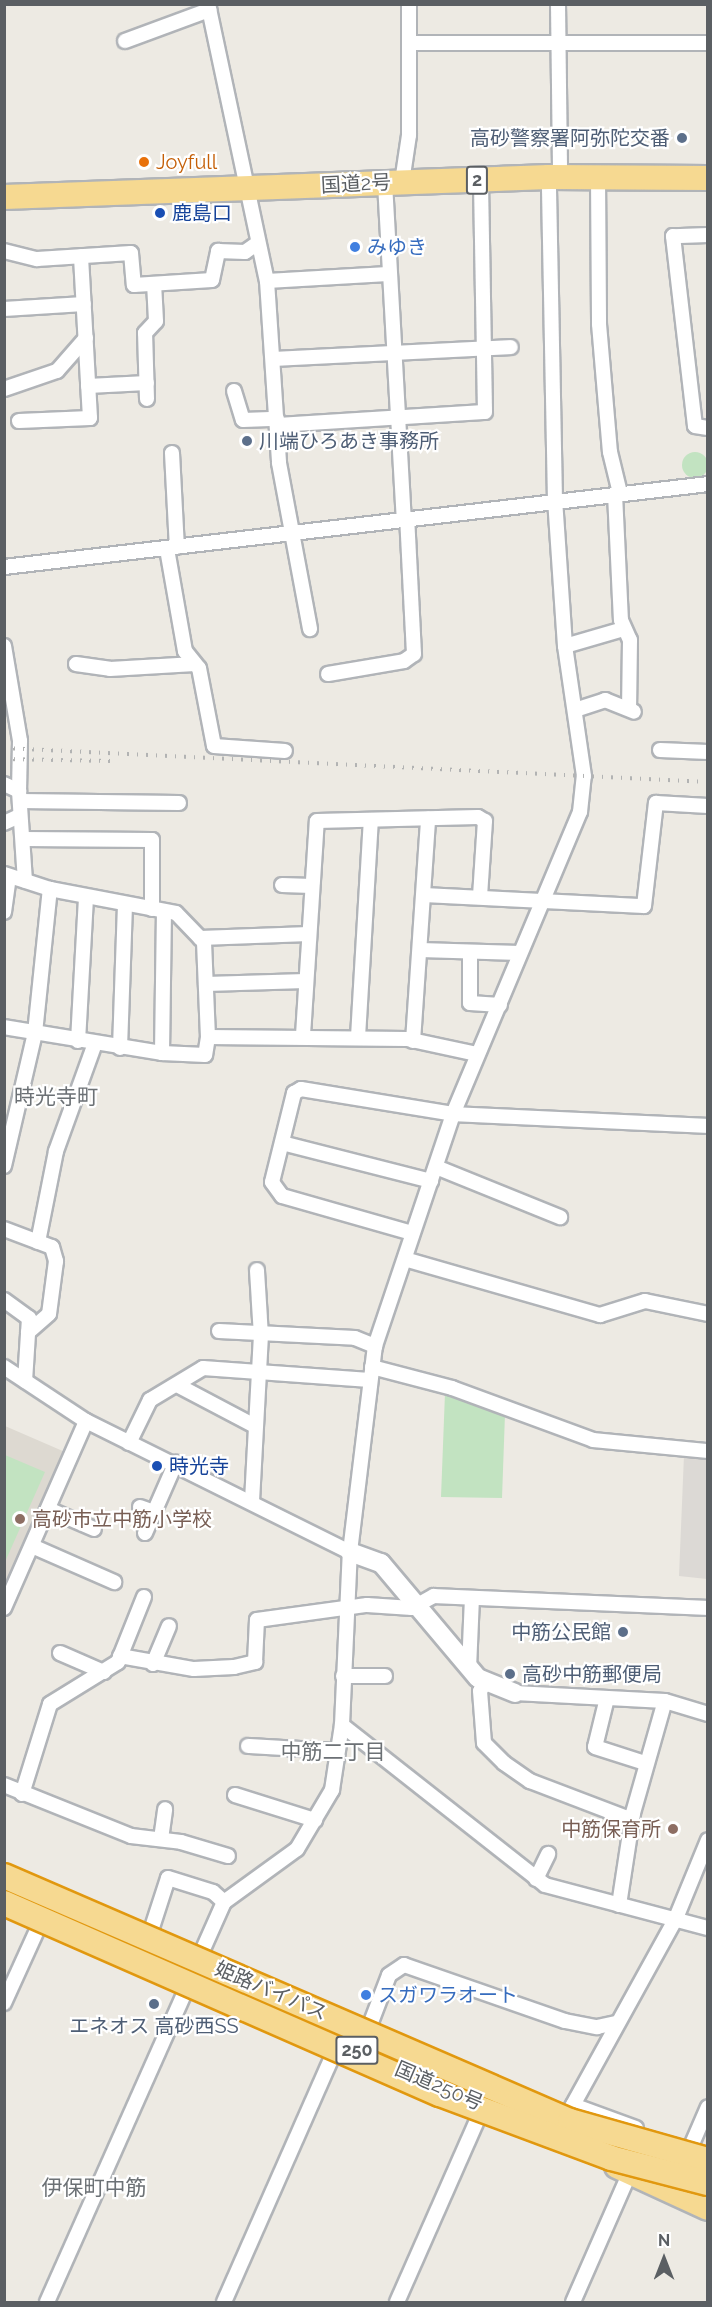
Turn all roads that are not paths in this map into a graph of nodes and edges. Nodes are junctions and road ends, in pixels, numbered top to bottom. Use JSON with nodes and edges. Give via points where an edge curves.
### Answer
{"nodes":[{"id":1,"x":409,"y":4,"type":"edge"},
{"id":2,"x":558,"y":4,"type":"edge"},
{"id":3,"x":208,"y":7,"type":"edge"},
{"id":4,"x":125,"y":41,"type":"dead end"},
{"id":5,"x":708,"y":43,"type":"edge"},
{"id":6,"x":409,"y":44,"type":"junction"},
{"id":7,"x":558,"y":45,"type":"junction"},
{"id":8,"x":555,"y":177,"type":"junction"},
{"id":9,"x":598,"y":177,"type":"junction"},
{"id":10,"x":708,"y":178,"type":"edge"},
{"id":11,"x":481,"y":179,"type":"junction"},
{"id":12,"x":393,"y":183,"type":"junction"},
{"id":13,"x":247,"y":189,"type":"junction"},
{"id":14,"x":4,"y":197,"type":"edge"},
{"id":15,"x":708,"y":235,"type":"edge"},
{"id":16,"x":258,"y":243,"type":"junction"},
{"id":17,"x":4,"y":251,"type":"edge"},
{"id":18,"x":81,"y":256,"type":"junction"},
{"id":19,"x":388,"y":274,"type":"junction"},
{"id":20,"x":267,"y":281,"type":"junction"},
{"id":21,"x":154,"y":284,"type":"junction"},
{"id":22,"x":84,"y":304,"type":"junction"},
{"id":23,"x":4,"y":309,"type":"edge"},
{"id":24,"x":86,"y":338,"type":"junction"},
{"id":25,"x":511,"y":347,"type":"dead end"},
{"id":26,"x":482,"y":348,"type":"junction"},
{"id":27,"x":393,"y":353,"type":"junction"},
{"id":28,"x":275,"y":359,"type":"junction"},
{"id":29,"x":147,"y":383,"type":"junction"},
{"id":30,"x":88,"y":386,"type":"junction"},
{"id":31,"x":4,"y":389,"type":"edge"},
{"id":32,"x":234,"y":392,"type":"dead end"},
{"id":33,"x":147,"y":399,"type":"dead end"},
{"id":34,"x":397,"y":417,"type":"junction"},
{"id":35,"x":19,"y":421,"type":"dead end"},
{"id":36,"x":277,"y":422,"type":"junction"},
{"id":37,"x":708,"y":428,"type":"edge"},
{"id":38,"x":172,"y":453,"type":"dead end"},
{"id":39,"x":708,"y":484,"type":"edge"},
{"id":40,"x":617,"y":494,"type":"junction"},
{"id":41,"x":555,"y":501,"type":"junction"},
{"id":42,"x":405,"y":518,"type":"junction"},
{"id":43,"x":294,"y":534,"type":"junction"},
{"id":44,"x":172,"y":548,"type":"junction"},
{"id":45,"x":4,"y":567,"type":"edge"},
{"id":46,"x":310,"y":629,"type":"dead end"},
{"id":47,"x":623,"y":629,"type":"junction"},
{"id":48,"x":4,"y":646,"type":"edge"},
{"id":49,"x":565,"y":646,"type":"junction"},
{"id":50,"x":76,"y":664,"type":"dead end"},
{"id":51,"x":195,"y":664,"type":"junction"},
{"id":52,"x":327,"y":674,"type":"dead end"},
{"id":53,"x":575,"y":710,"type":"junction"},
{"id":54,"x":660,"y":750,"type":"dead end"},
{"id":55,"x":285,"y":751,"type":"dead end"},
{"id":56,"x":708,"y":752,"type":"edge"},
{"id":57,"x":4,"y":784,"type":"edge"},
{"id":58,"x":20,"y":796,"type":"junction"},
{"id":59,"x":179,"y":802,"type":"dead end"},
{"id":60,"x":708,"y":806,"type":"edge"},
{"id":61,"x":20,"y":816,"type":"junction"},
{"id":62,"x":428,"y":819,"type":"junction"},
{"id":63,"x":371,"y":820,"type":"junction"},
{"id":64,"x":4,"y":823,"type":"edge"},
{"id":65,"x":23,"y":839,"type":"junction"},
{"id":66,"x":7,"y":875,"type":"edge"},
{"id":67,"x":25,"y":881,"type":"junction"},
{"id":68,"x":282,"y":885,"type":"dead end"},
{"id":69,"x":312,"y":886,"type":"junction"},
{"id":70,"x":50,"y":889,"type":"junction"},
{"id":71,"x":424,"y":895,"type":"junction"},
{"id":72,"x":480,"y":896,"type":"junction"},
{"id":73,"x":86,"y":897,"type":"junction"},
{"id":74,"x":541,"y":897,"type":"junction"},
{"id":75,"x":125,"y":905,"type":"junction"},
{"id":76,"x":158,"y":910,"type":"junction"},
{"id":77,"x":4,"y":912,"type":"edge"},
{"id":78,"x":309,"y":934,"type":"junction"},
{"id":79,"x":200,"y":938,"type":"junction"},
{"id":80,"x":420,"y":950,"type":"junction"},
{"id":81,"x":470,"y":952,"type":"junction"},
{"id":82,"x":520,"y":953,"type":"junction"},
{"id":83,"x":306,"y":981,"type":"junction"},
{"id":84,"x":206,"y":984,"type":"junction"},
{"id":85,"x":500,"y":1005,"type":"junction"},
{"id":86,"x":4,"y":1027,"type":"edge"},
{"id":87,"x":34,"y":1033,"type":"junction"},
{"id":88,"x":303,"y":1035,"type":"junction"},
{"id":89,"x":208,"y":1037,"type":"junction"},
{"id":90,"x":358,"y":1037,"type":"junction"},
{"id":91,"x":78,"y":1041,"type":"junction"},
{"id":92,"x":412,"y":1041,"type":"junction"},
{"id":93,"x":95,"y":1043,"type":"junction"},
{"id":94,"x":120,"y":1048,"type":"junction"},
{"id":95,"x":162,"y":1053,"type":"junction"},
{"id":96,"x":477,"y":1054,"type":"junction"},
{"id":97,"x":453,"y":1114,"type":"junction"},
{"id":98,"x":708,"y":1126,"type":"edge"},
{"id":99,"x":282,"y":1143,"type":"junction"},
{"id":100,"x":4,"y":1166,"type":"edge"},
{"id":101,"x":436,"y":1167,"type":"junction"},
{"id":102,"x":431,"y":1181,"type":"junction"},
{"id":103,"x":560,"y":1217,"type":"dead end"},
{"id":104,"x":4,"y":1228,"type":"edge"},
{"id":105,"x":412,"y":1233,"type":"junction"},
{"id":106,"x":38,"y":1242,"type":"junction"},
{"id":107,"x":408,"y":1260,"type":"junction"},
{"id":108,"x":257,"y":1270,"type":"dead end"},
{"id":109,"x":4,"y":1300,"type":"edge"},
{"id":110,"x":708,"y":1314,"type":"edge"},
{"id":111,"x":219,"y":1331,"type":"dead end"},
{"id":112,"x":28,"y":1332,"type":"junction"},
{"id":113,"x":261,"y":1334,"type":"junction"},
{"id":114,"x":375,"y":1346,"type":"junction"},
{"id":115,"x":4,"y":1367,"type":"edge"},
{"id":116,"x":371,"y":1374,"type":"junction"},
{"id":117,"x":258,"y":1375,"type":"junction"},
{"id":118,"x":25,"y":1381,"type":"junction"},
{"id":119,"x":179,"y":1386,"type":"junction"},
{"id":120,"x":86,"y":1421,"type":"junction"},
{"id":121,"x":255,"y":1426,"type":"junction"},
{"id":122,"x":129,"y":1443,"type":"junction"},
{"id":123,"x":708,"y":1451,"type":"edge"},
{"id":124,"x":176,"y":1462,"type":"junction"},
{"id":125,"x":252,"y":1501,"type":"junction"},
{"id":126,"x":140,"y":1507,"type":"dead end"},
{"id":127,"x":48,"y":1509,"type":"junction"},
{"id":128,"x":154,"y":1512,"type":"junction"},
{"id":129,"x":94,"y":1529,"type":"dead end"},
{"id":130,"x":145,"y":1533,"type":"dead end"},
{"id":131,"x":32,"y":1546,"type":"junction"},
{"id":132,"x":350,"y":1552,"type":"junction"},
{"id":133,"x":114,"y":1582,"type":"dead end"},
{"id":134,"x":144,"y":1597,"type":"dead end"},
{"id":135,"x":472,"y":1598,"type":"junction"},
{"id":136,"x":418,"y":1604,"type":"junction"},
{"id":137,"x":350,"y":1607,"type":"junction"},
{"id":138,"x":4,"y":1608,"type":"edge"},
{"id":139,"x":708,"y":1608,"type":"edge"},
{"id":140,"x":170,"y":1626,"type":"dead end"},
{"id":141,"x":60,"y":1653,"type":"dead end"},
{"id":142,"x":120,"y":1656,"type":"junction"},
{"id":143,"x":153,"y":1664,"type":"junction"},
{"id":144,"x":469,"y":1669,"type":"junction"},
{"id":145,"x":104,"y":1672,"type":"junction"},
{"id":146,"x":343,"y":1676,"type":"junction"},
{"id":147,"x":385,"y":1676,"type":"dead end"},
{"id":148,"x":485,"y":1683,"type":"junction"},
{"id":149,"x":515,"y":1693,"type":"joint"},
{"id":150,"x":607,"y":1698,"type":"junction"},
{"id":151,"x":665,"y":1701,"type":"junction"},
{"id":152,"x":708,"y":1714,"type":"edge"},
{"id":153,"x":342,"y":1725,"type":"junction"},
{"id":154,"x":248,"y":1746,"type":"dead end"},
{"id":155,"x":336,"y":1751,"type":"junction"},
{"id":156,"x":645,"y":1763,"type":"junction"},
{"id":157,"x":4,"y":1785,"type":"edge"},
{"id":158,"x":22,"y":1794,"type":"junction"},
{"id":159,"x":235,"y":1795,"type":"dead end"},
{"id":160,"x":165,"y":1809,"type":"dead end"},
{"id":161,"x":315,"y":1820,"type":"junction"},
{"id":162,"x":632,"y":1820,"type":"junction"},
{"id":163,"x":161,"y":1839,"type":"junction"},
{"id":164,"x":708,"y":1840,"type":"edge"},
{"id":165,"x":548,"y":1854,"type":"dead end"},
{"id":166,"x":706,"y":1855,"type":"edge"},
{"id":167,"x":228,"y":1856,"type":"dead end"},
{"id":168,"x":4,"y":1878,"type":"edge"},
{"id":169,"x":537,"y":1879,"type":"junction"},
{"id":170,"x":4,"y":1897,"type":"edge"},
{"id":171,"x":224,"y":1902,"type":"junction"},
{"id":172,"x":4,"y":1903,"type":"edge"},
{"id":173,"x":619,"y":1905,"type":"junction"},
{"id":174,"x":44,"y":1914,"type":"junction"},
{"id":175,"x":676,"y":1918,"type":"junction"},
{"id":176,"x":708,"y":1928,"type":"edge"},
{"id":177,"x":147,"y":1943,"type":"junction"},
{"id":178,"x":194,"y":1972,"type":"junction"},
{"id":179,"x":4,"y":2003,"type":"edge"},
{"id":180,"x":616,"y":2023,"type":"junction"},
{"id":181,"x":365,"y":2038,"type":"junction"},
{"id":182,"x":338,"y":2042,"type":"junction"},
{"id":183,"x":484,"y":2105,"type":"junction"},
{"id":184,"x":708,"y":2107,"type":"edge"},
{"id":185,"x":568,"y":2115,"type":"junction"},
{"id":186,"x":708,"y":2148,"type":"edge"},
{"id":187,"x":700,"y":2152,"type":"edge"},
{"id":188,"x":630,"y":2172,"type":"junction"},
{"id":189,"x":708,"y":2182,"type":"edge"},
{"id":190,"x":708,"y":2187,"type":"edge"},
{"id":191,"x":708,"y":2208,"type":"edge"},
{"id":192,"x":47,"y":2302,"type":"edge"},
{"id":193,"x":224,"y":2302,"type":"edge"},
{"id":194,"x":397,"y":2302,"type":"edge"},
{"id":195,"x":573,"y":2302,"type":"edge"}],
"edges":[{"from":1,"to":6,"type":"street"},
{"from":2,"to":7,"type":"street"},
{"from":3,"to":4,"type":"street"},
{"from":3,"to":13,"type":"street"},
{"from":5,"to":7,"type":"street"},
{"from":6,"to":7,"type":"street"},
{"from":6,"to":12,"type":"street","via":[[409,135]]},
{"from":7,"to":8,"type":"street"},
{"from":8,"to":9,"type":"highway","name":"国道2号","number":"2"},
{"from":8,"to":11,"type":"highway","name":"国道2号","number":"2"},
{"from":8,"to":41,"type":"street"},
{"from":9,"to":10,"type":"highway","name":"国道2号","number":"2"},
{"from":9,"to":40,"type":"street","via":[[599,324]]},
{"from":11,"to":12,"type":"highway","name":"国道2号","number":"2"},
{"from":11,"to":26,"type":"street"},
{"from":12,"to":13,"type":"highway","name":"国道2号","number":"2"},
{"from":12,"to":19,"type":"street"},
{"from":13,"to":14,"type":"highway","name":"国道2号","number":"2"},
{"from":13,"to":16,"type":"street"},
{"from":15,"to":37,"type":"street","via":[[673,236],[695,426]]},
{"from":16,"to":20,"type":"street"},
{"from":16,"to":21,"type":"street","via":[[245,252],[218,251],[212,280]]},
{"from":17,"to":18,"type":"street","via":[[37,259]]},
{"from":18,"to":21,"type":"street","via":[[131,253],[134,285]]},
{"from":18,"to":22,"type":"street"},
{"from":19,"to":20,"type":"street"},
{"from":19,"to":27,"type":"street"},
{"from":20,"to":28,"type":"street"},
{"from":21,"to":29,"type":"street","via":[[156,321],[144,333]]},
{"from":22,"to":23,"type":"street","via":[[24,314]]},
{"from":22,"to":24,"type":"street"},
{"from":24,"to":30,"type":"street"},
{"from":24,"to":31,"type":"street","via":[[57,371]]},
{"from":25,"to":26,"type":"street"},
{"from":26,"to":27,"type":"street"},
{"from":26,"to":34,"type":"street","via":[[485,411]]},
{"from":27,"to":28,"type":"street"},
{"from":27,"to":34,"type":"street"},
{"from":28,"to":36,"type":"street"},
{"from":29,"to":30,"type":"street"},
{"from":29,"to":33,"type":"street"},
{"from":30,"to":35,"type":"street","via":[[90,418]]},
{"from":32,"to":36,"type":"street","via":[[243,420]]},
{"from":34,"to":36,"type":"street"},
{"from":34,"to":42,"type":"street"},
{"from":36,"to":43,"type":"street"},
{"from":38,"to":44,"type":"street"},
{"from":39,"to":40,"type":"street"},
{"from":40,"to":41,"type":"street"},
{"from":40,"to":47,"type":"street"},
{"from":41,"to":42,"type":"street"},
{"from":41,"to":49,"type":"street"},
{"from":42,"to":43,"type":"street"},
{"from":42,"to":52,"type":"street","via":[[414,654]]},
{"from":43,"to":44,"type":"street"},
{"from":43,"to":46,"type":"street"},
{"from":44,"to":45,"type":"street"},
{"from":44,"to":51,"type":"street","via":[[185,651]]},
{"from":47,"to":49,"type":"street"},
{"from":47,"to":53,"type":"street","via":[[630,640],[633,711],[605,700]]},
{"from":48,"to":58,"type":"street","via":[[20,741]]},
{"from":49,"to":53,"type":"street"},
{"from":50,"to":51,"type":"street","via":[[110,669]]},
{"from":51,"to":55,"type":"street","via":[[214,746]]},
{"from":53,"to":74,"type":"street","via":[[584,794]]},
{"from":54,"to":56,"type":"street"},
{"from":57,"to":58,"type":"street"},
{"from":58,"to":59,"type":"street"},
{"from":58,"to":61,"type":"street"},
{"from":60,"to":74,"type":"street","via":[[656,803],[644,906]]},
{"from":61,"to":64,"type":"street"},
{"from":61,"to":65,"type":"street"},
{"from":62,"to":63,"type":"street"},
{"from":62,"to":71,"type":"street"},
{"from":62,"to":72,"type":"street","via":[[485,822]]},
{"from":63,"to":69,"type":"street","via":[[317,821]]},
{"from":63,"to":90,"type":"street"},
{"from":65,"to":67,"type":"street"},
{"from":65,"to":76,"type":"street","via":[[152,840]]},
{"from":66,"to":67,"type":"street"},
{"from":66,"to":77,"type":"street"},
{"from":67,"to":70,"type":"street"},
{"from":68,"to":69,"type":"street"},
{"from":69,"to":78,"type":"street"},
{"from":70,"to":73,"type":"street"},
{"from":70,"to":87,"type":"street"},
{"from":71,"to":72,"type":"street"},
{"from":71,"to":80,"type":"street"},
{"from":72,"to":74,"type":"street"},
{"from":73,"to":75,"type":"street"},
{"from":73,"to":91,"type":"street"},
{"from":74,"to":82,"type":"street"},
{"from":75,"to":76,"type":"street"},
{"from":75,"to":94,"type":"street"},
{"from":76,"to":79,"type":"street","via":[[176,913]]},
{"from":76,"to":95,"type":"street"},
{"from":78,"to":79,"type":"street"},
{"from":78,"to":83,"type":"street"},
{"from":79,"to":84,"type":"street"},
{"from":80,"to":81,"type":"street"},
{"from":80,"to":92,"type":"street"},
{"from":81,"to":82,"type":"street"},
{"from":81,"to":85,"type":"street","via":[[470,1003]]},
{"from":82,"to":85,"type":"street"},
{"from":83,"to":84,"type":"street"},
{"from":83,"to":88,"type":"street"},
{"from":84,"to":89,"type":"street"},
{"from":85,"to":96,"type":"street"},
{"from":86,"to":87,"type":"street"},
{"from":87,"to":91,"type":"street"},
{"from":87,"to":100,"type":"street"},
{"from":88,"to":89,"type":"street"},
{"from":88,"to":90,"type":"street"},
{"from":89,"to":95,"type":"street","via":[[205,1055]]},
{"from":90,"to":92,"type":"street"},
{"from":91,"to":93,"type":"street"},
{"from":92,"to":96,"type":"street"},
{"from":93,"to":94,"type":"street"},
{"from":93,"to":106,"type":"street","via":[[56,1151]]},
{"from":94,"to":95,"type":"street"},
{"from":96,"to":97,"type":"street"},
{"from":97,"to":98,"type":"street"},
{"from":97,"to":99,"type":"street","via":[[301,1089],[294,1093]]},
{"from":97,"to":101,"type":"street"},
{"from":99,"to":102,"type":"street"},
{"from":99,"to":105,"type":"street","via":[[272,1182],[282,1196]]},
{"from":101,"to":102,"type":"street"},
{"from":101,"to":103,"type":"street","via":[[545,1204]]},
{"from":102,"to":105,"type":"street"},
{"from":104,"to":106,"type":"street"},
{"from":105,"to":107,"type":"street"},
{"from":106,"to":112,"type":"street","via":[[52,1247],[56,1286],[49,1314]]},
{"from":107,"to":110,"type":"street","via":[[600,1315],[645,1301]]},
{"from":107,"to":114,"type":"street"},
{"from":108,"to":113,"type":"street"},
{"from":109,"to":112,"type":"street","via":[[29,1318]]},
{"from":111,"to":113,"type":"street"},
{"from":112,"to":118,"type":"street"},
{"from":113,"to":114,"type":"street","via":[[355,1338]]},
{"from":113,"to":117,"type":"street"},
{"from":114,"to":116,"type":"street"},
{"from":115,"to":118,"type":"street"},
{"from":116,"to":117,"type":"street"},
{"from":116,"to":123,"type":"street","via":[[452,1388],[593,1440]]},
{"from":116,"to":132,"type":"street"},
{"from":117,"to":119,"type":"street","via":[[203,1368]]},
{"from":117,"to":121,"type":"street"},
{"from":118,"to":120,"type":"street"},
{"from":119,"to":121,"type":"street"},
{"from":119,"to":122,"type":"street","via":[[150,1400]]},
{"from":120,"to":122,"type":"street"},
{"from":120,"to":127,"type":"street"},
{"from":121,"to":125,"type":"street"},
{"from":122,"to":124,"type":"street"},
{"from":124,"to":125,"type":"street"},
{"from":124,"to":128,"type":"street"},
{"from":125,"to":132,"type":"street"},
{"from":126,"to":128,"type":"street"},
{"from":127,"to":129,"type":"street"},
{"from":127,"to":131,"type":"street"},
{"from":128,"to":130,"type":"street"},
{"from":131,"to":133,"type":"street","via":[[101,1569]]},
{"from":131,"to":138,"type":"street"},
{"from":132,"to":136,"type":"street","via":[[381,1563]]},
{"from":132,"to":137,"type":"street"},
{"from":134,"to":142,"type":"street"},
{"from":135,"to":136,"type":"street","via":[[434,1596]]},
{"from":135,"to":139,"type":"street"},
{"from":135,"to":144,"type":"street"},
{"from":136,"to":137,"type":"street"},
{"from":136,"to":144,"type":"street"},
{"from":137,"to":143,"type":"street","via":[[257,1620],[255,1662],[204,1670]]},
{"from":137,"to":146,"type":"street"},
{"from":140,"to":143,"type":"street"},
{"from":141,"to":145,"type":"street"},
{"from":142,"to":143,"type":"street"},
{"from":142,"to":145,"type":"street"},
{"from":144,"to":148,"type":"street"},
{"from":145,"to":158,"type":"street","via":[[50,1704]]},
{"from":146,"to":147,"type":"street"},
{"from":146,"to":153,"type":"street"},
{"from":148,"to":149,"type":"street"},
{"from":148,"to":162,"type":"street","via":[[480,1691],[484,1743],[504,1763],[530,1781]]},
{"from":149,"to":150,"type":"street"},
{"from":150,"to":151,"type":"street"},
{"from":150,"to":156,"type":"street","via":[[595,1747]]},
{"from":151,"to":152,"type":"street"},
{"from":151,"to":156,"type":"street"},
{"from":153,"to":155,"type":"street"},
{"from":153,"to":169,"type":"street"},
{"from":154,"to":155,"type":"street"},
{"from":155,"to":161,"type":"street","via":[[332,1790]]},
{"from":156,"to":162,"type":"street"},
{"from":157,"to":158,"type":"street"},
{"from":158,"to":163,"type":"street","via":[[85,1821]]},
{"from":159,"to":161,"type":"street"},
{"from":160,"to":163,"type":"street"},
{"from":161,"to":171,"type":"street","via":[[297,1849]]},
{"from":162,"to":173,"type":"street"},
{"from":163,"to":167,"type":"street"},
{"from":164,"to":166,"type":"street"},
{"from":165,"to":169,"type":"street"},
{"from":166,"to":175,"type":"street"},
{"from":168,"to":177,"type":"highway","name":"国道250号","number":"250"},
{"from":168,"to":187,"type":"highway","name":"姫路バイパス","bridge":true,"via":[[570,2121]]},
{"from":169,"to":173,"type":"street","via":[[561,1893]]},
{"from":170,"to":174,"type":"highway","name":"国道250号","number":"250"},
{"from":171,"to":177,"type":"street","via":[[213,1892],[168,1878]]},
{"from":171,"to":178,"type":"street"},
{"from":172,"to":189,"type":"highway","name":"姫路バイパス","bridge":true,"via":[[440,2094],[611,2158]]},
{"from":173,"to":175,"type":"street"},
{"from":174,"to":178,"type":"highway","name":"国道250号","number":"250"},
{"from":174,"to":179,"type":"street"},
{"from":175,"to":176,"type":"street"},
{"from":175,"to":180,"type":"street"},
{"from":177,"to":178,"type":"highway","name":"国道250号","number":"250"},
{"from":178,"to":181,"type":"highway","name":"国道250号","number":"250"},
{"from":178,"to":182,"type":"highway","name":"国道250号","number":"250"},
{"from":178,"to":192,"type":"street"},
{"from":180,"to":181,"type":"street","via":[[597,2027],[565,2021],[404,1965],[389,1975]]},
{"from":180,"to":185,"type":"street"},
{"from":181,"to":185,"type":"highway","name":"国道250号","number":"250"},
{"from":182,"to":183,"type":"highway","name":"国道250号","number":"250"},
{"from":182,"to":193,"type":"street"},
{"from":183,"to":188,"type":"highway","name":"国道250号","number":"250"},
{"from":183,"to":194,"type":"street"},
{"from":184,"to":187,"type":"street"},
{"from":185,"to":187,"type":"street"},
{"from":185,"to":190,"type":"highway","name":"国道250号","number":"250"},
{"from":186,"to":187,"type":"street"},
{"from":188,"to":191,"type":"highway","name":"国道250号","number":"250"},
{"from":188,"to":195,"type":"street"}]}
